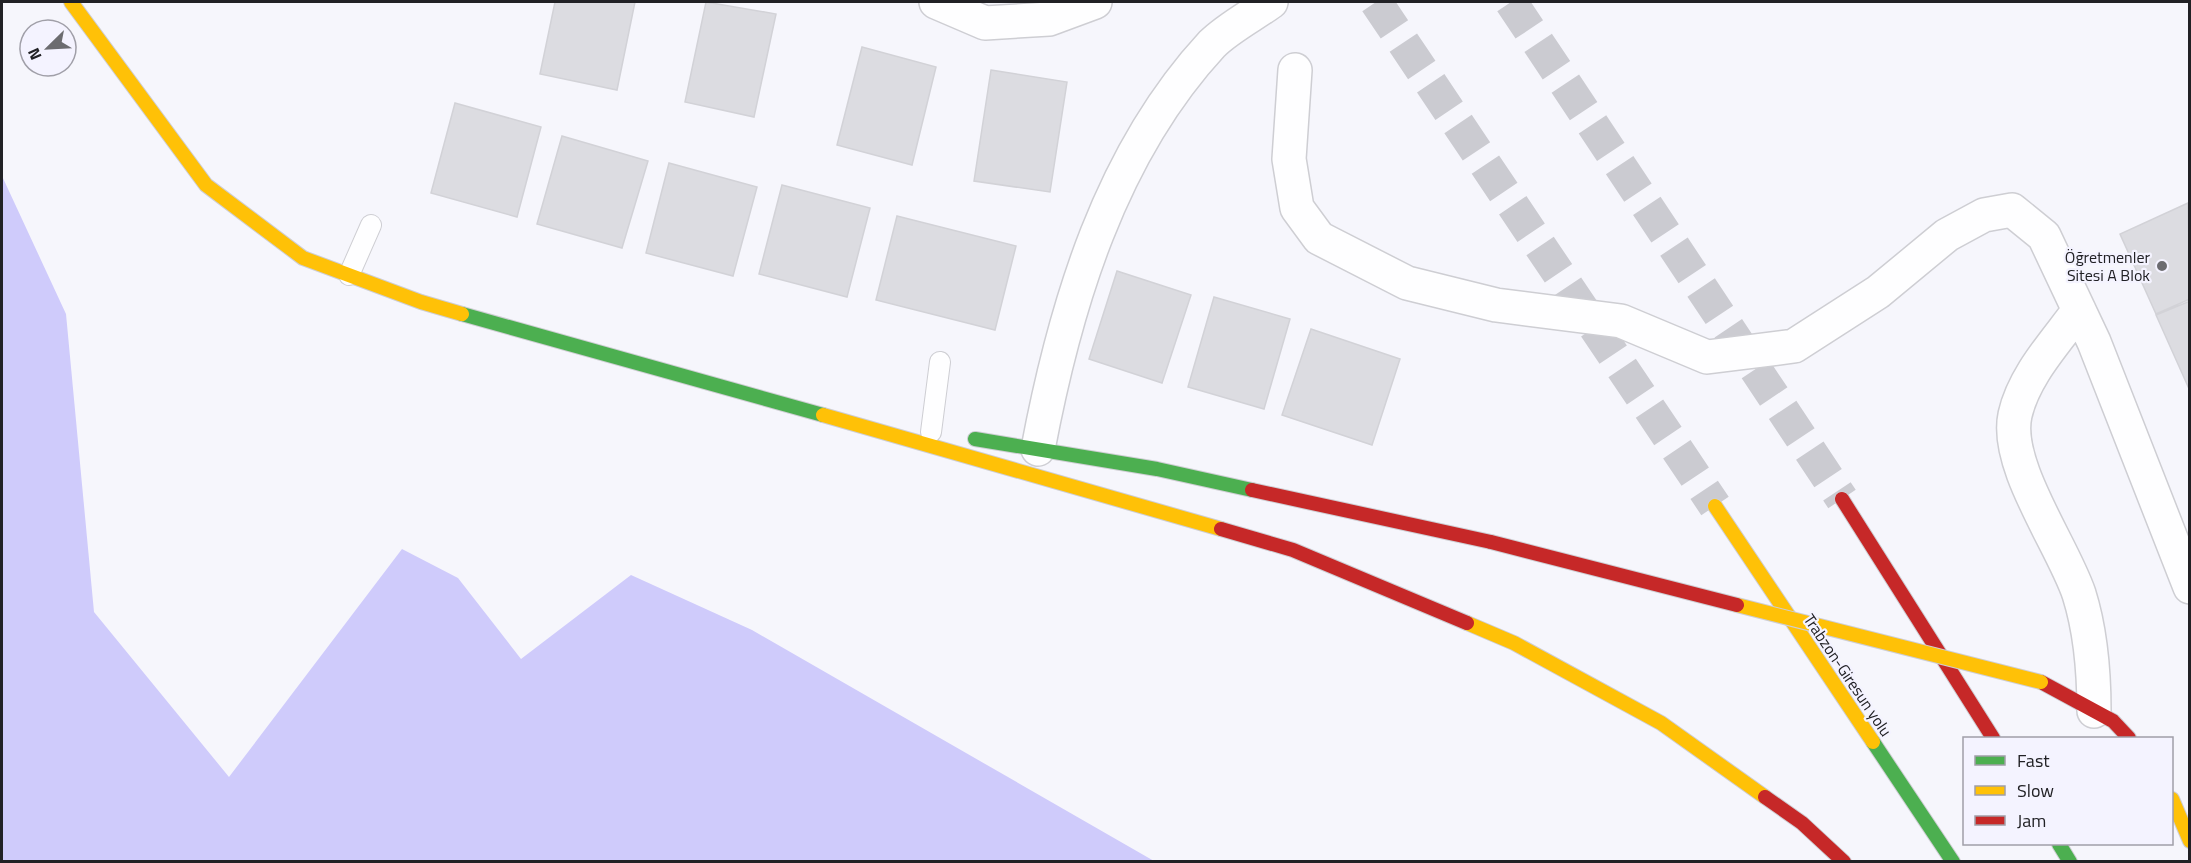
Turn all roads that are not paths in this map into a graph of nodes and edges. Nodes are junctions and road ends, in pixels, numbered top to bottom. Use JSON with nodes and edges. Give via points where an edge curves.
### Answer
{"nodes":[{"id":1,"x":71,"y":2,"type":"edge"},
{"id":2,"x":936,"y":2,"type":"edge"},
{"id":3,"x":1095,"y":2,"type":"edge"},
{"id":4,"x":1271,"y":2,"type":"edge"},
{"id":5,"x":1295,"y":70,"type":"dead end"},
{"id":6,"x":371,"y":225,"type":"dead end"},
{"id":7,"x":349,"y":275,"type":"junction"},
{"id":8,"x":2079,"y":310,"type":"junction"},
{"id":9,"x":940,"y":362,"type":"dead end"},
{"id":10,"x":814,"y":412,"type":"junction"},
{"id":11,"x":936,"y":433,"type":"joint"},
{"id":12,"x":963,"y":437,"type":"dead end"},
{"id":13,"x":1038,"y":449,"type":"junction"},
{"id":14,"x":1842,"y":499,"type":"tunnel mouth"},
{"id":15,"x":1715,"y":506,"type":"tunnel mouth"},
{"id":16,"x":2190,"y":587,"type":"edge"},
{"id":17,"x":2094,"y":711,"type":"junction"},
{"id":18,"x":1992,"y":737,"type":"edge"},
{"id":19,"x":2128,"y":737,"type":"edge"},
{"id":20,"x":2173,"y":801,"type":"edge"},
{"id":21,"x":2190,"y":841,"type":"edge"},
{"id":22,"x":2060,"y":845,"type":"edge"},
{"id":23,"x":1844,"y":861,"type":"edge"},
{"id":24,"x":1953,"y":861,"type":"edge"},
{"id":25,"x":2070,"y":861,"type":"edge"}],
"edges":[{"from":1,"to":7,"type":"main road","via":[[206,185],[303,258]]},
{"from":2,"to":3,"type":"street","via":[[985,23],[1049,19]]},
{"from":4,"to":13,"type":"street","via":[[1213,43],[1155,117],[1100,223],[1052,376]]},
{"from":5,"to":8,"type":"street","via":[[1289,159],[1297,208],[1319,237],[1407,283],[1496,306],[1621,321],[1707,357],[1718,356],[1794,346],[1878,292],[1947,235],[1984,215],[2012,210],[2043,236]]},
{"from":6,"to":7,"type":"lane"},
{"from":7,"to":10,"type":"main road","via":[[421,302]]},
{"from":8,"to":16,"type":"street"},
{"from":8,"to":17,"type":"street","via":[[2026,384],[2015,416],[2014,445],[2047,529],[2078,592],[2094,660]]},
{"from":9,"to":11,"type":"lane"},
{"from":10,"to":11,"type":"main road"},
{"from":10,"to":23,"type":"main road","via":[[1293,550],[1514,643],[1661,723],[1803,823]]},
{"from":12,"to":13,"type":"main road"},
{"from":13,"to":17,"type":"main road","bridge":true,"via":[[1157,469],[1491,542],[2041,682]]},
{"from":14,"to":18,"type":"main road"},
{"from":15,"to":24,"type":"main road","name":"Trabzon-Giresun yolu"},
{"from":17,"to":19,"type":"main road","via":[[2113,721]]},
{"from":20,"to":21,"type":"main road"},
{"from":22,"to":25,"type":"main road"}]}
